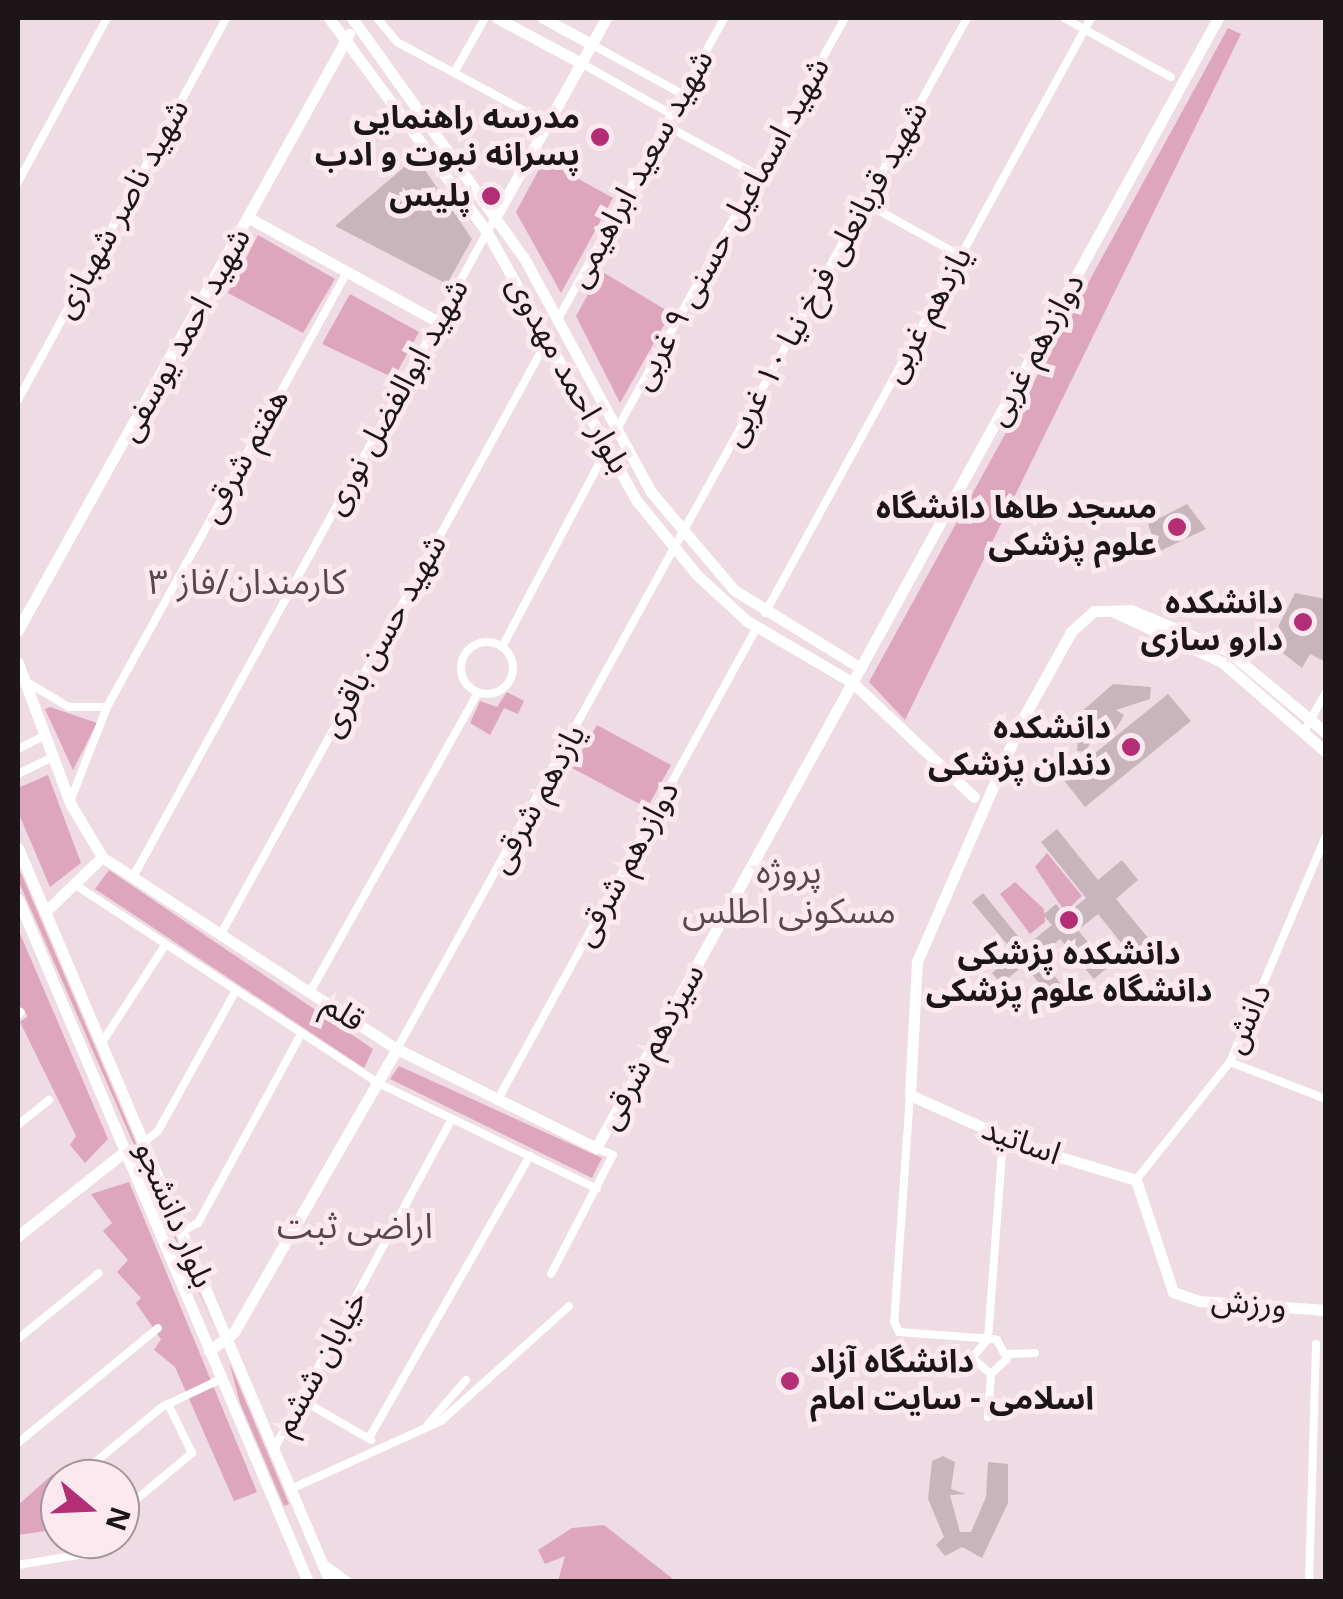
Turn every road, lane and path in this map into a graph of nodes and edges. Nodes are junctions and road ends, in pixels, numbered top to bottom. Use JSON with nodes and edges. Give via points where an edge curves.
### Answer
{"nodes":[{"id":1,"x":107,"y":18,"type":"edge"},
{"id":2,"x":226,"y":18,"type":"edge"},
{"id":3,"x":329,"y":18,"type":"edge"},
{"id":4,"x":377,"y":18,"type":"edge"},
{"id":5,"x":485,"y":18,"type":"edge"},
{"id":6,"x":497,"y":18,"type":"edge"},
{"id":7,"x":542,"y":18,"type":"edge"},
{"id":8,"x":606,"y":18,"type":"edge"},
{"id":9,"x":724,"y":18,"type":"edge"},
{"id":10,"x":845,"y":18,"type":"edge"},
{"id":11,"x":967,"y":18,"type":"edge"},
{"id":12,"x":1064,"y":18,"type":"edge"},
{"id":13,"x":1091,"y":18,"type":"edge"},
{"id":14,"x":1218,"y":18,"type":"edge"},
{"id":15,"x":356,"y":19,"type":"edge"},
{"id":16,"x":1085,"y":29,"type":"junction"},
{"id":17,"x":347,"y":38,"type":"junction"},
{"id":18,"x":592,"y":44,"type":"junction"},
{"id":19,"x":581,"y":63,"type":"junction"},
{"id":20,"x":454,"y":73,"type":"junction"},
{"id":21,"x":1172,"y":77,"type":"dead end"},
{"id":22,"x":682,"y":94,"type":"junction"},
{"id":23,"x":671,"y":114,"type":"junction"},
{"id":24,"x":547,"y":123,"type":"junction"},
{"id":25,"x":665,"y":125,"type":"junction"},
{"id":26,"x":757,"y":175,"type":"junction"},
{"id":27,"x":18,"y":182,"type":"edge"},
{"id":28,"x":865,"y":203,"type":"junction"},
{"id":29,"x":496,"y":216,"type":"junction"},
{"id":30,"x":251,"y":219,"type":"junction"},
{"id":31,"x":487,"y":232,"type":"junction"},
{"id":32,"x":960,"y":256,"type":"junction"},
{"id":33,"x":347,"y":272,"type":"junction"},
{"id":34,"x":438,"y":322,"type":"junction"},
{"id":35,"x":557,"y":322,"type":"junction"},
{"id":36,"x":548,"y":339,"type":"junction"},
{"id":37,"x":18,"y":400,"type":"edge"},
{"id":38,"x":616,"y":431,"type":"junction"},
{"id":39,"x":607,"y":449,"type":"junction"},
{"id":40,"x":685,"y":531,"type":"junction"},
{"id":41,"x":676,"y":547,"type":"junction"},
{"id":42,"x":765,"y":612,"type":"junction"},
{"id":43,"x":757,"y":627,"type":"junction"},
{"id":44,"x":18,"y":630,"type":"edge"},
{"id":45,"x":502,"y":646,"type":"junction"},
{"id":46,"x":18,"y":663,"type":"edge"},
{"id":47,"x":861,"y":668,"type":"junction"},
{"id":48,"x":23,"y":680,"type":"junction"},
{"id":49,"x":853,"y":683,"type":"junction"},
{"id":50,"x":1326,"y":692,"type":"edge"},
{"id":51,"x":478,"y":693,"type":"junction"},
{"id":52,"x":108,"y":707,"type":"junction"},
{"id":53,"x":1308,"y":725,"type":"junction"},
{"id":54,"x":1326,"y":733,"type":"edge"},
{"id":55,"x":42,"y":736,"type":"junction"},
{"id":56,"x":18,"y":748,"type":"edge"},
{"id":57,"x":1326,"y":752,"type":"edge"},
{"id":58,"x":51,"y":758,"type":"junction"},
{"id":59,"x":18,"y":774,"type":"edge"},
{"id":60,"x":974,"y":797,"type":"dead end"},
{"id":61,"x":70,"y":803,"type":"junction"},
{"id":62,"x":1326,"y":836,"type":"edge"},
{"id":63,"x":18,"y":848,"type":"edge"},
{"id":64,"x":102,"y":857,"type":"junction"},
{"id":65,"x":134,"y":877,"type":"junction"},
{"id":66,"x":74,"y":884,"type":"junction"},
{"id":67,"x":18,"y":900,"type":"edge"},
{"id":68,"x":45,"y":912,"type":"junction"},
{"id":69,"x":221,"y":934,"type":"junction"},
{"id":70,"x":164,"y":946,"type":"junction"},
{"id":71,"x":310,"y":992,"type":"junction"},
{"id":72,"x":234,"y":994,"type":"junction"},
{"id":73,"x":300,"y":1036,"type":"junction"},
{"id":74,"x":101,"y":1044,"type":"junction"},
{"id":75,"x":398,"y":1049,"type":"junction"},
{"id":76,"x":1230,"y":1062,"type":"junction"},
{"id":77,"x":378,"y":1083,"type":"junction"},
{"id":78,"x":910,"y":1095,"type":"junction"},
{"id":79,"x":1326,"y":1099,"type":"edge"},
{"id":80,"x":49,"y":1100,"type":"dead end"},
{"id":81,"x":497,"y":1101,"type":"junction"},
{"id":82,"x":452,"y":1119,"type":"junction"},
{"id":83,"x":18,"y":1124,"type":"edge"},
{"id":84,"x":1002,"y":1138,"type":"junction"},
{"id":85,"x":143,"y":1144,"type":"junction"},
{"id":86,"x":596,"y":1148,"type":"junction"},
{"id":87,"x":124,"y":1152,"type":"junction"},
{"id":88,"x":530,"y":1156,"type":"junction"},
{"id":89,"x":1136,"y":1180,"type":"junction"},
{"id":90,"x":597,"y":1189,"type":"junction"},
{"id":91,"x":181,"y":1232,"type":"junction"},
{"id":92,"x":18,"y":1236,"type":"edge"},
{"id":93,"x":100,"y":1273,"type":"dead end"},
{"id":94,"x":551,"y":1274,"type":"dead end"},
{"id":95,"x":569,"y":1306,"type":"dead end"},
{"id":96,"x":1326,"y":1310,"type":"edge"},
{"id":97,"x":158,"y":1328,"type":"dead end"},
{"id":98,"x":18,"y":1339,"type":"edge"},
{"id":99,"x":988,"y":1339,"type":"junction"},
{"id":100,"x":228,"y":1341,"type":"junction"},
{"id":101,"x":1316,"y":1344,"type":"dead end"},
{"id":102,"x":209,"y":1351,"type":"junction"},
{"id":103,"x":1035,"y":1353,"type":"dead end"},
{"id":104,"x":1007,"y":1354,"type":"junction"},
{"id":105,"x":991,"y":1374,"type":"junction"},
{"id":106,"x":221,"y":1380,"type":"junction"},
{"id":107,"x":466,"y":1380,"type":"dead end"},
{"id":108,"x":302,"y":1400,"type":"junction"},
{"id":109,"x":168,"y":1404,"type":"junction"},
{"id":110,"x":988,"y":1416,"type":"dead end"},
{"id":111,"x":425,"y":1427,"type":"junction"},
{"id":112,"x":18,"y":1428,"type":"edge"},
{"id":113,"x":369,"y":1438,"type":"junction"},
{"id":114,"x":21,"y":1440,"type":"edge"},
{"id":115,"x":379,"y":1445,"type":"junction"},
{"id":116,"x":274,"y":1448,"type":"junction"},
{"id":117,"x":99,"y":1459,"type":"edge"},
{"id":118,"x":292,"y":1488,"type":"junction"},
{"id":119,"x":140,"y":1497,"type":"edge"},
{"id":120,"x":305,"y":1520,"type":"junction"},
{"id":121,"x":286,"y":1529,"type":"junction"},
{"id":122,"x":54,"y":1559,"type":"edge"},
{"id":123,"x":18,"y":1565,"type":"edge"},
{"id":124,"x":324,"y":1566,"type":"junction"},
{"id":125,"x":308,"y":1582,"type":"edge"},
{"id":126,"x":330,"y":1582,"type":"edge"},
{"id":127,"x":347,"y":1582,"type":"edge"},
{"id":128,"x":1309,"y":1582,"type":"edge"}],
"edges":[{"from":1,"to":27,"type":"street"},
{"from":2,"to":37,"type":"street","name":"شهید ناصر شهبازی"},
{"from":3,"to":17,"type":"street","name":"بلوار احمد مهدوی"},
{"from":4,"to":20,"type":"street","via":[[397,42]]},
{"from":5,"to":20,"type":"street"},
{"from":6,"to":19,"type":"street"},
{"from":7,"to":18,"type":"street"},
{"from":8,"to":18,"type":"street"},
{"from":9,"to":22,"type":"street","name":"شهید سعید ابراهیمی"},
{"from":10,"to":26,"type":"street","name":"شهید اسماعیل حسنی ۹ غربی"},
{"from":11,"to":28,"type":"street","name":"شهید قربانعلی فرخ نیا ۱۰ غربی"},
{"from":12,"to":16,"type":"street"},
{"from":13,"to":16,"type":"street","name":"یازدهم غربی"},
{"from":14,"to":47,"type":"street","name":"دوازدهم غربی"},
{"from":15,"to":17,"type":"street","name":"شهید احمد یوسفی"},
{"from":15,"to":29,"type":"street","name":"بلوار احمد مهدوی"},
{"from":16,"to":21,"type":"street"},
{"from":16,"to":32,"type":"street","name":"یازدهم غربی"},
{"from":17,"to":30,"type":"street","name":"شهید احمد یوسفی"},
{"from":17,"to":31,"type":"street","name":"بلوار احمد مهدوی"},
{"from":18,"to":19,"type":"street"},
{"from":18,"to":22,"type":"street"},
{"from":19,"to":23,"type":"street"},
{"from":19,"to":24,"type":"street"},
{"from":20,"to":24,"type":"street"},
{"from":22,"to":23,"type":"street","name":"شهید سعید ابراهیمی"},
{"from":23,"to":25,"type":"street","name":"شهید سعید ابراهیمی"},
{"from":24,"to":29,"type":"street"},
{"from":25,"to":26,"type":"street"},
{"from":25,"to":35,"type":"street","name":"شهید سعید ابراهیمی"},
{"from":26,"to":38,"type":"street","name":"شهید اسماعیل حسنی ۹ غربی"},
{"from":28,"to":32,"type":"street"},
{"from":28,"to":40,"type":"street","name":"شهید قربانعلی فرخ نیا ۱۰ غربی"},
{"from":29,"to":31,"type":"street","name":"شهید ابوالفضل نوری"},
{"from":29,"to":35,"type":"street","name":"بلوار احمد مهدوی"},
{"from":30,"to":33,"type":"street"},
{"from":30,"to":44,"type":"street","name":"شهید احمد یوسفی"},
{"from":31,"to":34,"type":"street","name":"شهید ابوالفضل نوری"},
{"from":31,"to":36,"type":"street","name":"بلوار احمد مهدوی"},
{"from":32,"to":42,"type":"street","name":"یازدهم غربی"},
{"from":33,"to":34,"type":"street"},
{"from":33,"to":52,"type":"street","name":"هفتم شرقی"},
{"from":34,"to":65,"type":"street","name":"شهید ابوالفضل نوری"},
{"from":35,"to":38,"type":"street","name":"بلوار احمد مهدوی"},
{"from":36,"to":39,"type":"street","name":"بلوار احمد مهدوی"},
{"from":36,"to":69,"type":"street","name":"شهید حسن باقری"},
{"from":38,"to":40,"type":"street","name":"بلوار احمد مهدوی"},
{"from":39,"to":41,"type":"street","name":"بلوار احمد مهدوی"},
{"from":39,"to":45,"type":"street"},
{"from":40,"to":41,"type":"street","name":"شهید قربانعلی فرخ نیا ۱۰ غربی"},
{"from":40,"to":42,"type":"street","name":"بلوار احمد مهدوی","via":[[734,590]]},
{"from":41,"to":43,"type":"street","name":"بلوار احمد مهدوی","via":[[723,602]]},
{"from":41,"to":75,"type":"street","name":"یازدهم شرقی"},
{"from":42,"to":47,"type":"street","name":"بلوار احمد مهدوی"},
{"from":43,"to":49,"type":"street","name":"بلوار احمد مهدوی"},
{"from":43,"to":81,"type":"street","name":"دوازدهم شرقی"},
{"from":45,"to":51,"type":"street","via":[[513,664],[508,684]]},
{"from":45,"to":51,"type":"street","via":[[483,642],[465,653],[463,679]]},
{"from":46,"to":48,"type":"street"},
{"from":47,"to":49,"type":"street","name":"دوازدهم غربی"},
{"from":48,"to":52,"type":"street","via":[[68,707]]},
{"from":48,"to":55,"type":"street"},
{"from":49,"to":60,"type":"street","name":"بلوار احمد مهدوی"},
{"from":49,"to":86,"type":"street","name":"سیزدهم شرقی"},
{"from":50,"to":53,"type":"street"},
{"from":51,"to":71,"type":"street"},
{"from":52,"to":61,"type":"street","name":"هفتم شرقی"},
{"from":53,"to":54,"type":"street"},
{"from":53,"to":57,"type":"street"},
{"from":53,"to":78,"type":"street","via":[[1222,662],[1109,609],[1070,632],[917,962]]},
{"from":55,"to":56,"type":"street"},
{"from":55,"to":58,"type":"street"},
{"from":58,"to":59,"type":"street"},
{"from":58,"to":61,"type":"street"},
{"from":61,"to":64,"type":"street"},
{"from":62,"to":76,"type":"street","name":"دانش"},
{"from":63,"to":68,"type":"street","name":"بلوار دانشجو"},
{"from":64,"to":65,"type":"street","name":"قلم"},
{"from":64,"to":66,"type":"street"},
{"from":65,"to":69,"type":"street","name":"قلم"},
{"from":66,"to":68,"type":"street"},
{"from":66,"to":70,"type":"street"},
{"from":67,"to":87,"type":"street","name":"بلوار دانشجو"},
{"from":68,"to":74,"type":"street","name":"بلوار دانشجو"},
{"from":69,"to":71,"type":"street","name":"قلم"},
{"from":70,"to":72,"type":"street"},
{"from":70,"to":74,"type":"street"},
{"from":71,"to":75,"type":"street","name":"قلم"},
{"from":72,"to":73,"type":"street"},
{"from":72,"to":85,"type":"street","via":[[158,1131]]},
{"from":73,"to":77,"type":"street"},
{"from":73,"to":91,"type":"street","via":[[198,1223]]},
{"from":74,"to":85,"type":"street","name":"بلوار دانشجو"},
{"from":75,"to":77,"type":"street"},
{"from":75,"to":81,"type":"street","name":"قلم"},
{"from":76,"to":79,"type":"street"},
{"from":76,"to":89,"type":"street","name":"دانش"},
{"from":77,"to":82,"type":"street"},
{"from":77,"to":100,"type":"street"},
{"from":78,"to":84,"type":"street","name":"اساتید"},
{"from":78,"to":99,"type":"street","via":[[894,1321],[899,1332]]},
{"from":80,"to":83,"type":"street"},
{"from":81,"to":86,"type":"street","name":"قلم"},
{"from":82,"to":88,"type":"street"},
{"from":82,"to":108,"type":"street","name":"خیابان ششم"},
{"from":84,"to":89,"type":"street","name":"اساتید"},
{"from":84,"to":99,"type":"street"},
{"from":85,"to":91,"type":"street","name":"بلوار دانشجو"},
{"from":86,"to":90,"type":"street","via":[[613,1156]]},
{"from":87,"to":92,"type":"street"},
{"from":87,"to":102,"type":"street","name":"بلوار دانشجو"},
{"from":88,"to":90,"type":"street"},
{"from":88,"to":113,"type":"street"},
{"from":89,"to":96,"type":"street","name":"ورزش","via":[[1173,1292],[1199,1302]]},
{"from":90,"to":94,"type":"street"},
{"from":91,"to":100,"type":"street","name":"بلوار دانشجو"},
{"from":93,"to":98,"type":"street"},
{"from":95,"to":111,"type":"street"},
{"from":97,"to":114,"type":"street"},
{"from":99,"to":104,"type":"street"},
{"from":99,"to":105,"type":"street","via":[[972,1358]]},
{"from":100,"to":102,"type":"street"},
{"from":100,"to":116,"type":"street","name":"بلوار دانشجو"},
{"from":101,"to":128,"type":"street"},
{"from":102,"to":106,"type":"street","name":"بلوار دانشجو"},
{"from":103,"to":104,"type":"street"},
{"from":104,"to":105,"type":"street"},
{"from":105,"to":110,"type":"street"},
{"from":106,"to":109,"type":"street"},
{"from":106,"to":121,"type":"street","name":"بلوار دانشجو"},
{"from":107,"to":111,"type":"street"},
{"from":108,"to":113,"type":"street"},
{"from":108,"to":116,"type":"street","name":"خیابان ششم"},
{"from":109,"to":117,"type":"street"},
{"from":109,"to":119,"type":"street","via":[[192,1453]]},
{"from":111,"to":115,"type":"street"},
{"from":112,"to":114,"type":"street"},
{"from":113,"to":115,"type":"street"},
{"from":115,"to":118,"type":"street"},
{"from":116,"to":118,"type":"street","name":"بلوار دانشجو"},
{"from":118,"to":120,"type":"street","name":"بلوار دانشجو"},
{"from":120,"to":121,"type":"street"},
{"from":120,"to":124,"type":"street","name":"بلوار دانشجو"},
{"from":121,"to":125,"type":"street","name":"بلوار دانشجو"},
{"from":122,"to":123,"type":"street"},
{"from":124,"to":126,"type":"street","name":"بلوار دانشجو"},
{"from":124,"to":127,"type":"street"}]}
